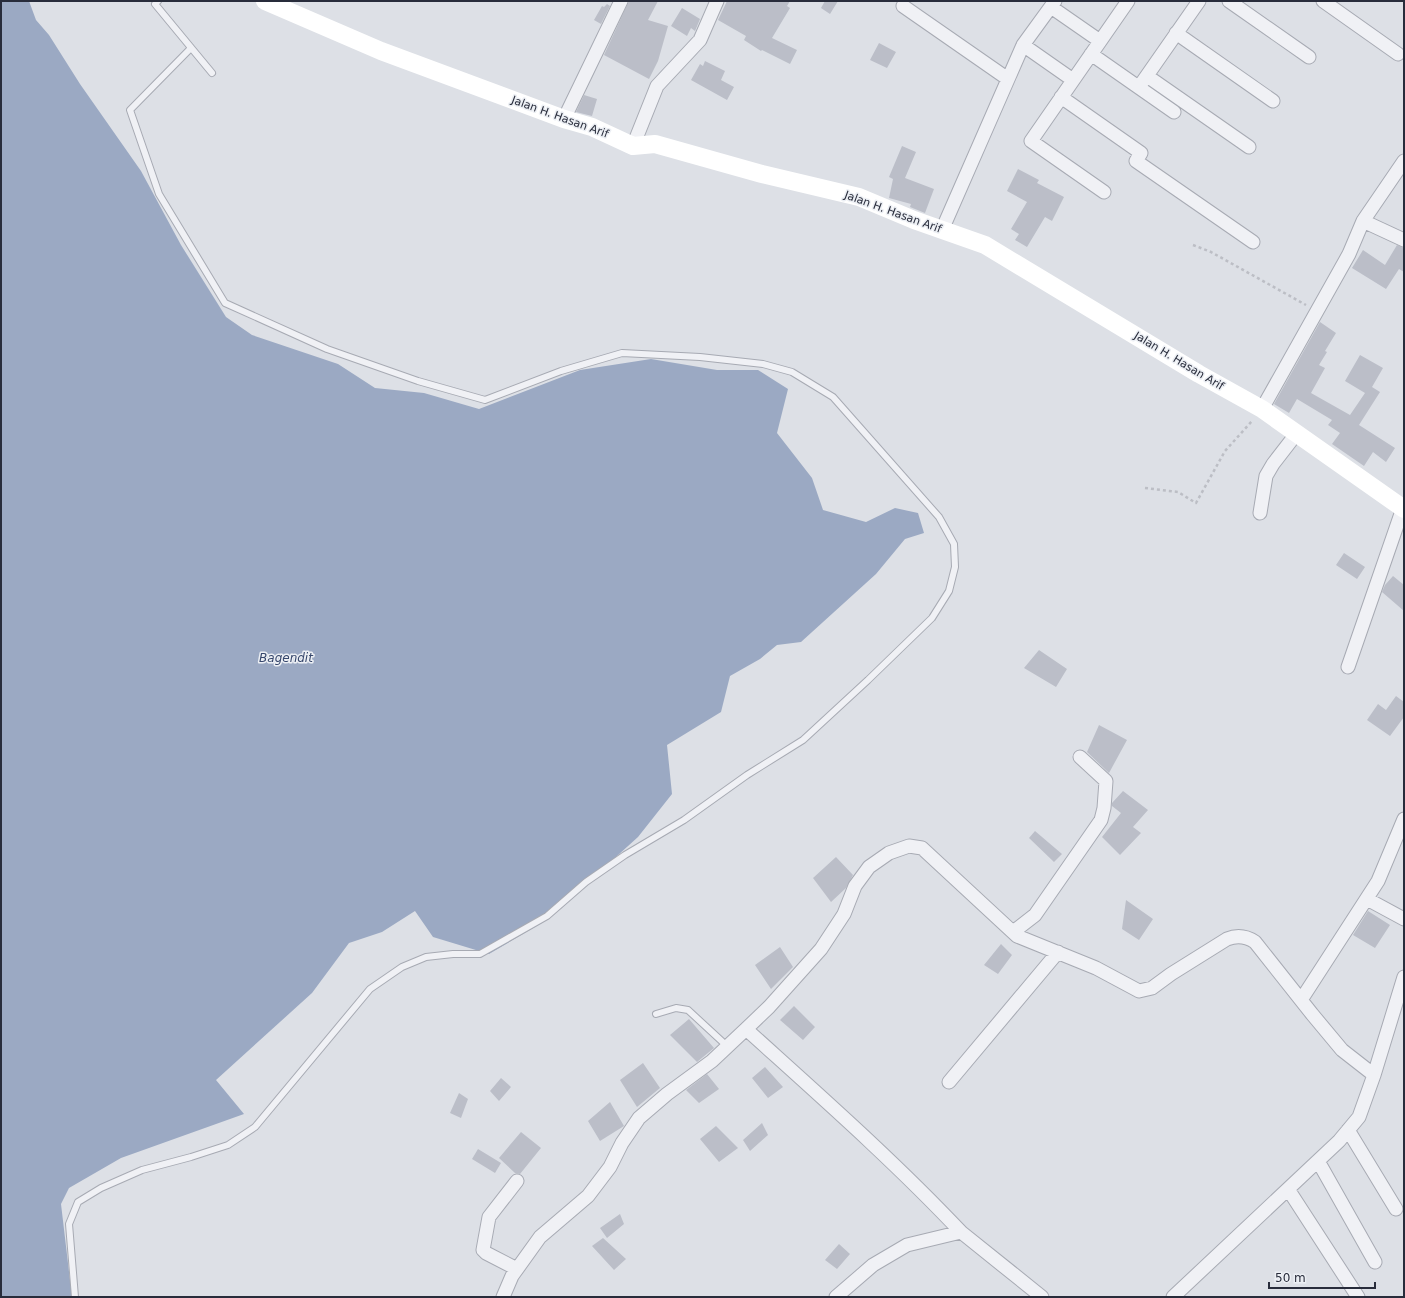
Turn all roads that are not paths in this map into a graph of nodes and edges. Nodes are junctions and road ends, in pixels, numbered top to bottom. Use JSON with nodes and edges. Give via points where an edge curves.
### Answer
{"nodes":[{"id":1,"x":265,"y":1,"type":"edge"},
{"id":2,"x":621,"y":1,"type":"edge"},
{"id":3,"x":716,"y":1,"type":"edge"},
{"id":4,"x":1128,"y":1,"type":"edge"},
{"id":5,"x":1199,"y":1,"type":"edge"},
{"id":6,"x":1229,"y":1,"type":"edge"},
{"id":7,"x":1322,"y":1,"type":"edge"},
{"id":8,"x":155,"y":2,"type":"edge"},
{"id":9,"x":1053,"y":4,"type":"edge"},
{"id":10,"x":903,"y":6,"type":"dead end"},
{"id":11,"x":1176,"y":33,"type":"junction"},
{"id":12,"x":1100,"y":41,"type":"junction"},
{"id":13,"x":1023,"y":45,"type":"junction"},
{"id":14,"x":191,"y":48,"type":"junction"},
{"id":15,"x":1091,"y":54,"type":"junction"},
{"id":16,"x":1398,"y":54,"type":"dead end"},
{"id":17,"x":1309,"y":57,"type":"dead end"},
{"id":18,"x":212,"y":74,"type":"dead end"},
{"id":19,"x":1146,"y":76,"type":"junction"},
{"id":20,"x":1008,"y":79,"type":"junction"},
{"id":21,"x":1073,"y":80,"type":"junction"},
{"id":22,"x":1139,"y":87,"type":"junction"},
{"id":23,"x":1061,"y":97,"type":"junction"},
{"id":24,"x":1273,"y":101,"type":"dead end"},
{"id":25,"x":1174,"y":112,"type":"dead end"},
{"id":26,"x":564,"y":119,"type":"junction"},
{"id":27,"x":633,"y":146,"type":"junction"},
{"id":28,"x":1249,"y":147,"type":"dead end"},
{"id":29,"x":1404,"y":161,"type":"edge"},
{"id":30,"x":1104,"y":192,"type":"dead end"},
{"id":31,"x":1363,"y":221,"type":"junction"},
{"id":32,"x":942,"y":230,"type":"junction"},
{"id":33,"x":1404,"y":240,"type":"edge"},
{"id":34,"x":1253,"y":242,"type":"dead end"},
{"id":35,"x":1262,"y":409,"type":"junction"},
{"id":36,"x":1296,"y":434,"type":"junction"},
{"id":37,"x":1403,"y":508,"type":"edge"},
{"id":38,"x":1260,"y":513,"type":"dead end"},
{"id":39,"x":1348,"y":667,"type":"dead end"},
{"id":40,"x":1080,"y":757,"type":"dead end"},
{"id":41,"x":1404,"y":819,"type":"edge"},
{"id":42,"x":1367,"y":899,"type":"junction"},
{"id":43,"x":1404,"y":919,"type":"edge"},
{"id":44,"x":1013,"y":932,"type":"junction"},
{"id":45,"x":1058,"y":952,"type":"junction"},
{"id":46,"x":1404,"y":977,"type":"edge"},
{"id":47,"x":1301,"y":1000,"type":"junction"},
{"id":48,"x":656,"y":1014,"type":"dead end"},
{"id":49,"x":746,"y":1029,"type":"junction"},
{"id":50,"x":727,"y":1046,"type":"junction"},
{"id":51,"x":1374,"y":1075,"type":"junction"},
{"id":52,"x":948,"y":1082,"type":"dead end"},
{"id":53,"x":1348,"y":1130,"type":"junction"},
{"id":54,"x":1318,"y":1161,"type":"junction"},
{"id":55,"x":517,"y":1181,"type":"dead end"},
{"id":56,"x":1288,"y":1189,"type":"junction"},
{"id":57,"x":1396,"y":1209,"type":"dead end"},
{"id":58,"x":961,"y":1232,"type":"junction"},
{"id":59,"x":1375,"y":1262,"type":"dead end"},
{"id":60,"x":517,"y":1270,"type":"junction"},
{"id":61,"x":75,"y":1297,"type":"edge"},
{"id":62,"x":503,"y":1297,"type":"edge"},
{"id":63,"x":836,"y":1297,"type":"edge"},
{"id":64,"x":1042,"y":1297,"type":"edge"},
{"id":65,"x":1173,"y":1297,"type":"edge"},
{"id":66,"x":1358,"y":1297,"type":"edge"}],
"edges":[{"from":1,"to":26,"type":"main road","name":"Jalan H. Hasan Arif","via":[[381,51]]},
{"from":2,"to":26,"type":"street"},
{"from":3,"to":27,"type":"street","via":[[700,40],[657,86]]},
{"from":4,"to":12,"type":"street"},
{"from":5,"to":11,"type":"street"},
{"from":6,"to":17,"type":"street"},
{"from":7,"to":16,"type":"street"},
{"from":8,"to":14,"type":"lane"},
{"from":9,"to":12,"type":"street"},
{"from":9,"to":13,"type":"street"},
{"from":10,"to":20,"type":"street"},
{"from":11,"to":19,"type":"street"},
{"from":11,"to":24,"type":"street"},
{"from":12,"to":15,"type":"street"},
{"from":13,"to":20,"type":"street"},
{"from":13,"to":21,"type":"street"},
{"from":14,"to":18,"type":"lane"},
{"from":14,"to":61,"type":"lane","via":[[130,110],[159,194],[225,303],[327,349],[418,381],[485,400],[561,371],[622,353],[700,357],[763,364],[792,372],[833,397],[939,517],[954,544],[955,567],[949,591],[932,618],[803,740],[746,775],[684,820],[625,855],[586,882],[534,924],[480,954],[426,957],[402,967],[370,989],[255,1127],[228,1145],[191,1158],[142,1170],[101,1188],[78,1202],[69,1224]]},
{"from":15,"to":21,"type":"street"},
{"from":15,"to":22,"type":"street"},
{"from":19,"to":22,"type":"street"},
{"from":19,"to":28,"type":"street"},
{"from":20,"to":32,"type":"street"},
{"from":21,"to":23,"type":"street"},
{"from":22,"to":25,"type":"street"},
{"from":23,"to":30,"type":"street","via":[[1030,141]]},
{"from":23,"to":34,"type":"street","via":[[1141,153],[1136,161]]},
{"from":26,"to":27,"type":"main road","name":"Jalan H. Hasan Arif","via":[[592,127]]},
{"from":27,"to":32,"type":"main road","name":"Jalan H. Hasan Arif","via":[[655,144],[762,174],[859,197]]},
{"from":29,"to":31,"type":"street"},
{"from":31,"to":33,"type":"street"},
{"from":31,"to":35,"type":"street","via":[[1349,254]]},
{"from":32,"to":35,"type":"main road","name":"Jalan H. Hasan Arif","via":[[985,244],[1199,374]]},
{"from":35,"to":36,"type":"main road","name":"Jalan H. Hasan Arif"},
{"from":36,"to":37,"type":"main road","name":"Jalan H. Hasan Arif"},
{"from":36,"to":38,"type":"street","via":[[1266,476]]},
{"from":37,"to":39,"type":"street"},
{"from":40,"to":44,"type":"street","via":[[1106,781],[1101,820],[1035,915]]},
{"from":41,"to":42,"type":"street","via":[[1378,881]]},
{"from":42,"to":43,"type":"street"},
{"from":42,"to":47,"type":"street"},
{"from":44,"to":45,"type":"street","via":[[1017,936]]},
{"from":44,"to":49,"type":"street","via":[[922,848],[909,846],[889,853],[869,867],[855,886],[844,914],[821,949],[769,1008]]},
{"from":45,"to":47,"type":"street","via":[[1096,968],[1139,991],[1152,988],[1227,939],[1248,937],[1255,942]]},
{"from":45,"to":52,"type":"street"},
{"from":46,"to":51,"type":"street"},
{"from":47,"to":51,"type":"street","via":[[1342,1050]]},
{"from":48,"to":50,"type":"lane","via":[[676,1008],[688,1010]]},
{"from":49,"to":50,"type":"street"},
{"from":49,"to":58,"type":"street","via":[[816,1091],[925,1194]]},
{"from":50,"to":60,"type":"street","via":[[712,1061],[639,1118],[610,1167],[588,1196],[540,1238]]},
{"from":51,"to":53,"type":"street","via":[[1358,1117]]},
{"from":53,"to":54,"type":"street"},
{"from":53,"to":57,"type":"street"},
{"from":54,"to":56,"type":"street"},
{"from":54,"to":59,"type":"street"},
{"from":55,"to":60,"type":"street","via":[[490,1217],[484,1248],[486,1253]]},
{"from":56,"to":65,"type":"street"},
{"from":56,"to":66,"type":"street"},
{"from":58,"to":63,"type":"street","via":[[907,1245],[873,1265]]},
{"from":58,"to":64,"type":"street"},
{"from":60,"to":62,"type":"street"}]}
